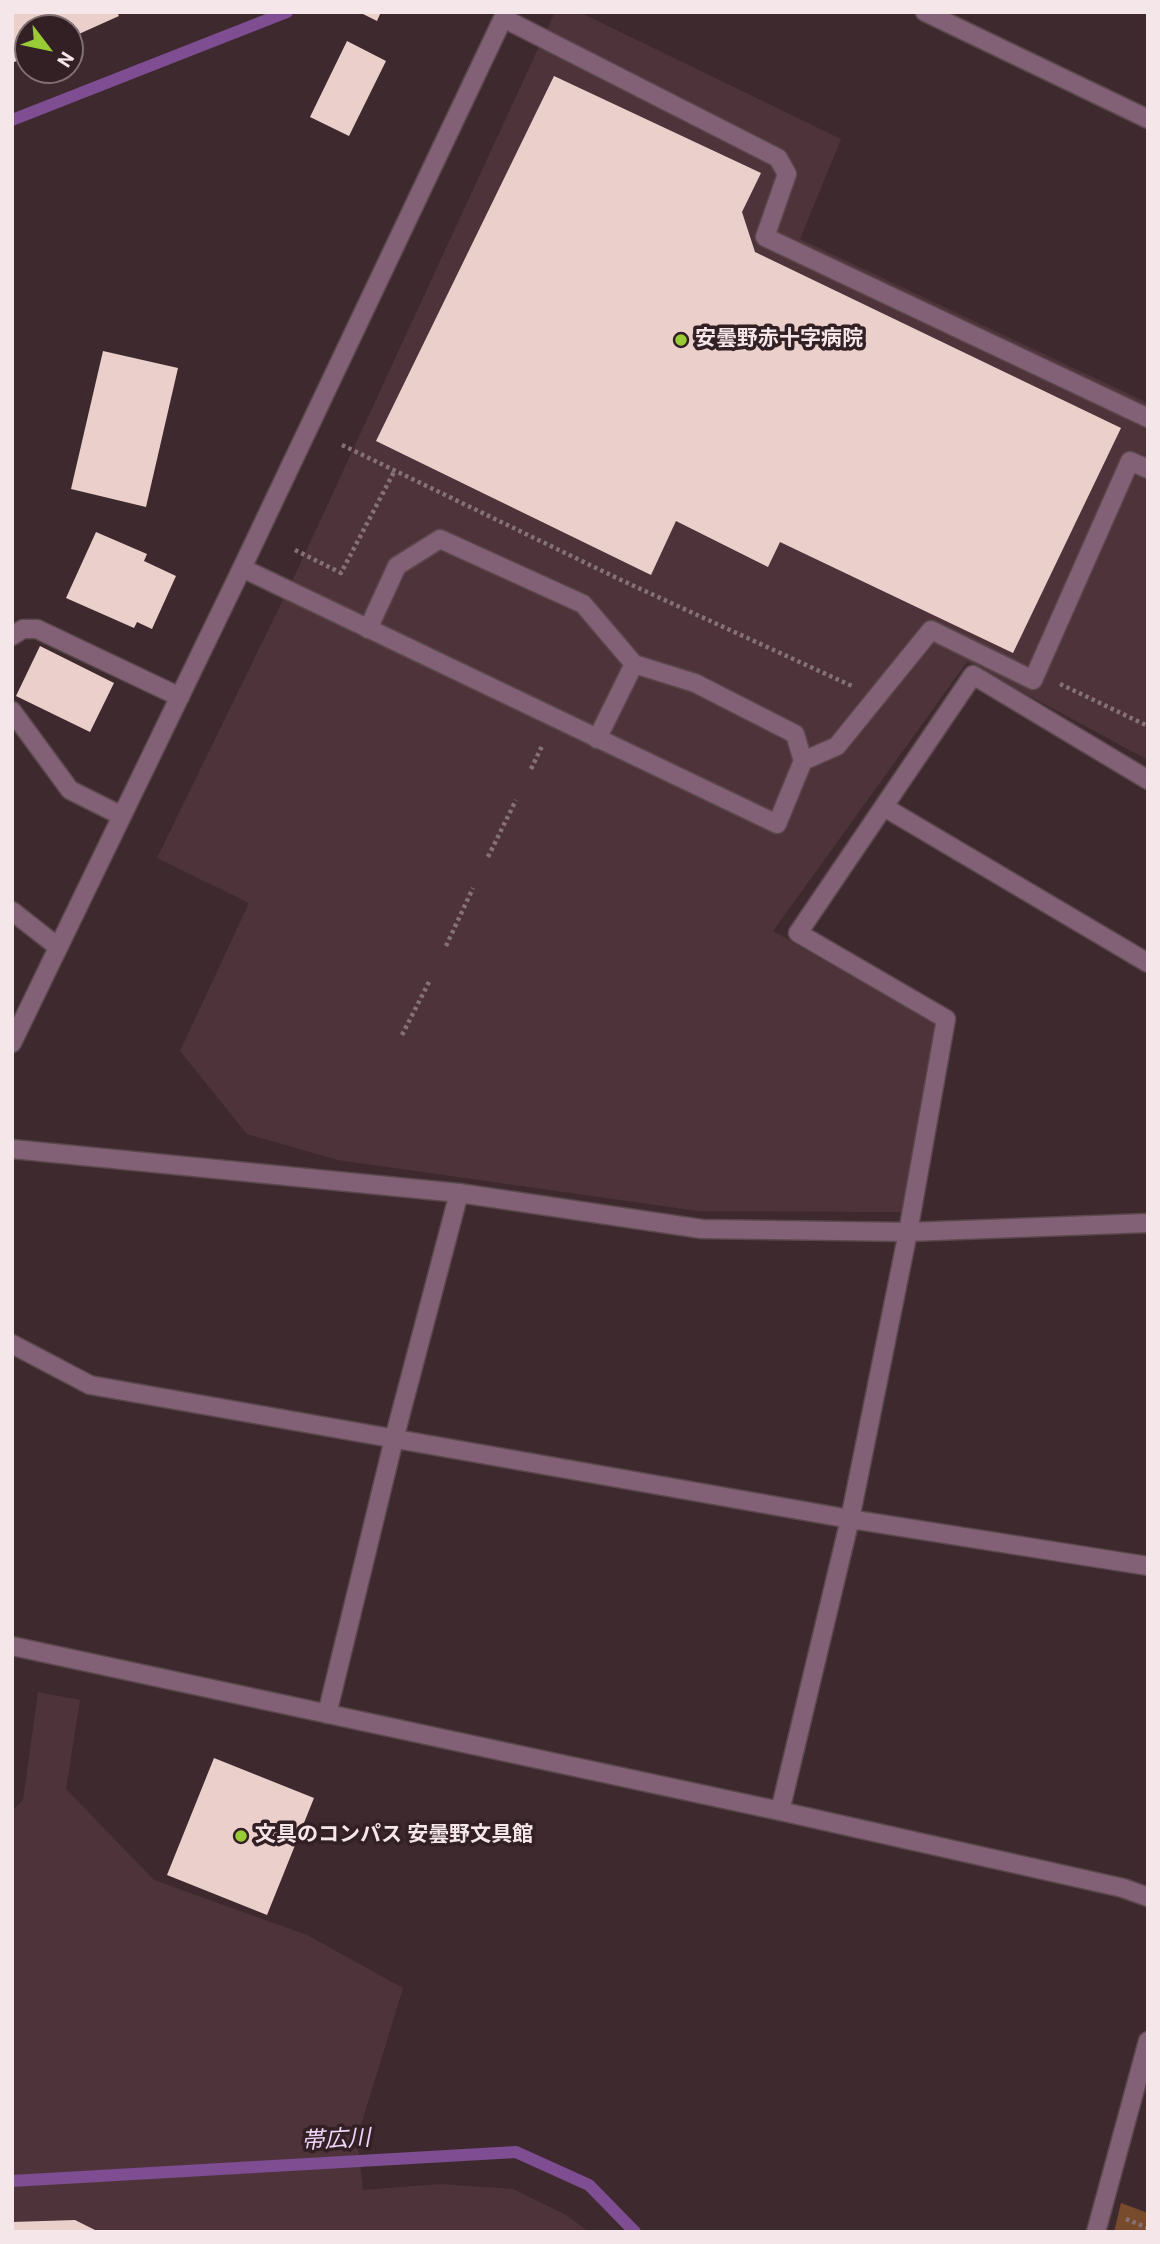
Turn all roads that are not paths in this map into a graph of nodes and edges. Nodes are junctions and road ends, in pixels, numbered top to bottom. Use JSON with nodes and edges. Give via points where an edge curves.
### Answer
{"nodes":[{"id":1,"x":925,"y":12,"type":"edge"},
{"id":2,"x":504,"y":15,"type":"edge"},
{"id":3,"x":1148,"y":119,"type":"edge"},
{"id":4,"x":1148,"y":418,"type":"edge"},
{"id":5,"x":1148,"y":469,"type":"edge"},
{"id":6,"x":242,"y":568,"type":"junction"},
{"id":7,"x":368,"y":629,"type":"junction"},
{"id":8,"x":12,"y":636,"type":"edge"},
{"id":9,"x":634,"y":664,"type":"junction"},
{"id":10,"x":180,"y":696,"type":"junction"},
{"id":11,"x":12,"y":711,"type":"edge"},
{"id":12,"x":597,"y":738,"type":"junction"},
{"id":13,"x":803,"y":761,"type":"junction"},
{"id":14,"x":1148,"y":780,"type":"edge"},
{"id":15,"x":884,"y":807,"type":"junction"},
{"id":16,"x":122,"y":816,"type":"junction"},
{"id":17,"x":12,"y":911,"type":"edge"},
{"id":18,"x":58,"y":947,"type":"junction"},
{"id":19,"x":1148,"y":963,"type":"edge"},
{"id":20,"x":12,"y":1043,"type":"edge"},
{"id":21,"x":12,"y":1149,"type":"edge"},
{"id":22,"x":459,"y":1194,"type":"junction"},
{"id":23,"x":1148,"y":1223,"type":"edge"},
{"id":24,"x":908,"y":1232,"type":"junction"},
{"id":25,"x":12,"y":1344,"type":"edge"},
{"id":26,"x":394,"y":1439,"type":"junction"},
{"id":27,"x":850,"y":1519,"type":"junction"},
{"id":28,"x":1148,"y":1566,"type":"edge"},
{"id":29,"x":12,"y":1646,"type":"edge"},
{"id":30,"x":327,"y":1714,"type":"junction"},
{"id":31,"x":780,"y":1811,"type":"junction"},
{"id":32,"x":1148,"y":1897,"type":"edge"},
{"id":33,"x":1148,"y":2041,"type":"edge"},
{"id":34,"x":1096,"y":2232,"type":"edge"}],
"edges":[{"from":1,"to":3,"type":"street"},
{"from":2,"to":4,"type":"street","via":[[778,158],[787,174],[765,237]]},
{"from":2,"to":6,"type":"street"},
{"from":5,"to":13,"type":"street","via":[[1130,461],[1032,680],[931,631],[837,746]]},
{"from":6,"to":7,"type":"street"},
{"from":6,"to":10,"type":"street"},
{"from":7,"to":9,"type":"street","via":[[397,566],[440,539],[583,604]]},
{"from":7,"to":12,"type":"street"},
{"from":8,"to":10,"type":"street","via":[[23,629],[37,629]]},
{"from":9,"to":12,"type":"street"},
{"from":9,"to":13,"type":"street","via":[[695,683],[795,734]]},
{"from":10,"to":16,"type":"street"},
{"from":11,"to":16,"type":"street","via":[[70,790]]},
{"from":12,"to":13,"type":"street","via":[[777,824]]},
{"from":14,"to":15,"type":"street","via":[[973,675]]},
{"from":15,"to":19,"type":"street"},
{"from":15,"to":24,"type":"street","via":[[798,933],[946,1018]]},
{"from":16,"to":18,"type":"street"},
{"from":17,"to":18,"type":"street"},
{"from":18,"to":20,"type":"street"},
{"from":21,"to":22,"type":"street"},
{"from":22,"to":24,"type":"street","via":[[702,1229]]},
{"from":22,"to":26,"type":"street"},
{"from":23,"to":24,"type":"street"},
{"from":24,"to":27,"type":"street"},
{"from":25,"to":26,"type":"street","via":[[90,1385]]},
{"from":26,"to":27,"type":"street"},
{"from":26,"to":30,"type":"street"},
{"from":27,"to":28,"type":"street"},
{"from":27,"to":31,"type":"street"},
{"from":29,"to":30,"type":"street"},
{"from":30,"to":31,"type":"street"},
{"from":31,"to":32,"type":"street"},
{"from":33,"to":34,"type":"street"}]}
